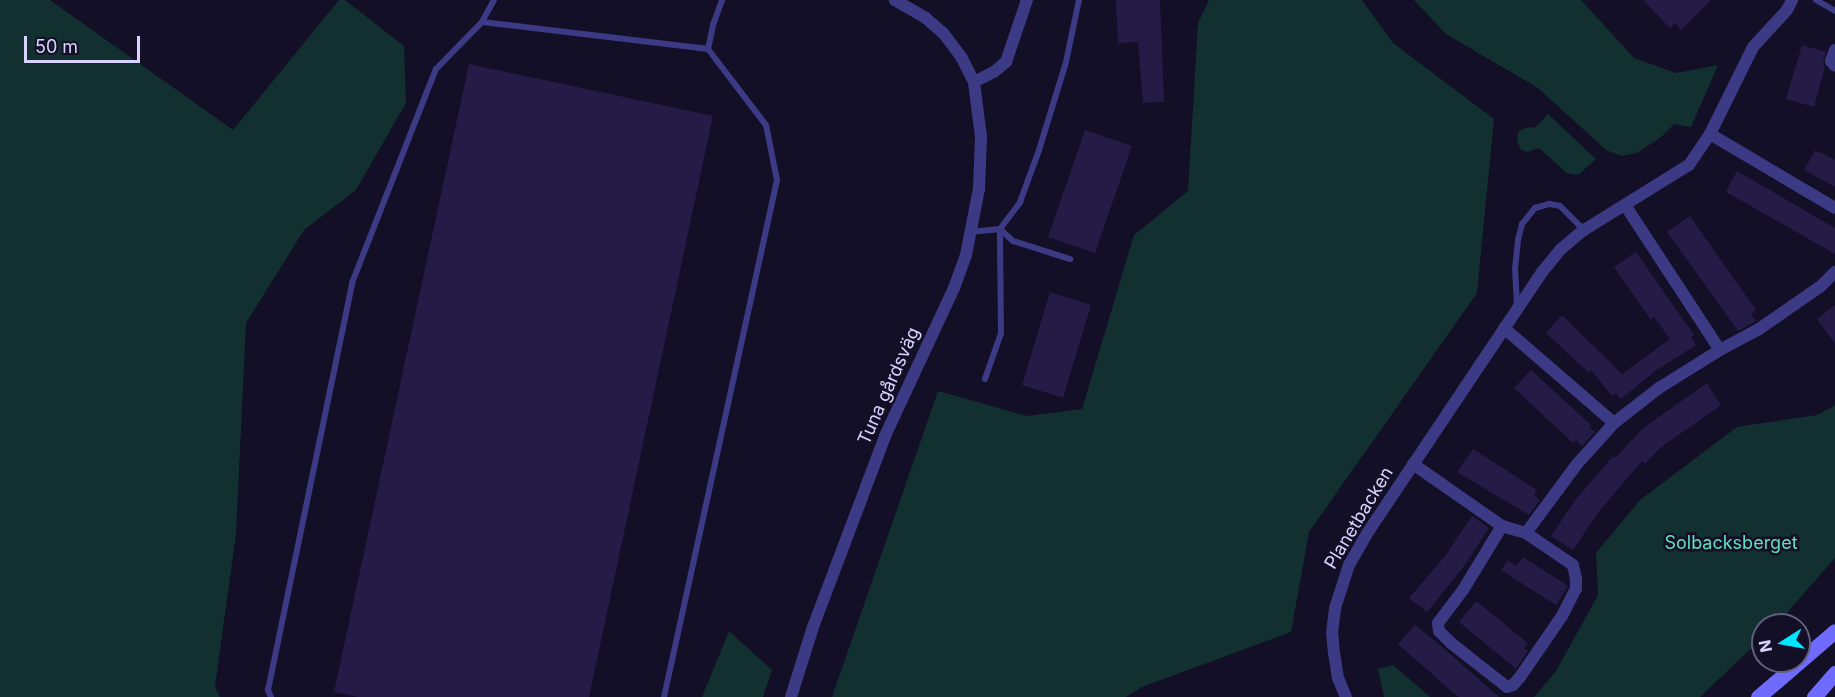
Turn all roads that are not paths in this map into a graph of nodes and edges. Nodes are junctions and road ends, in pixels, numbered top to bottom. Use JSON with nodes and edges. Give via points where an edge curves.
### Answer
{"nodes":[{"id":1,"x":494,"y":0,"type":"edge"},
{"id":2,"x":722,"y":0,"type":"edge"},
{"id":3,"x":895,"y":0,"type":"edge"},
{"id":4,"x":1027,"y":0,"type":"edge"},
{"id":5,"x":1079,"y":0,"type":"edge"},
{"id":6,"x":1792,"y":0,"type":"edge"},
{"id":7,"x":1816,"y":0,"type":"edge"},
{"id":8,"x":1835,"y":10,"type":"edge"},
{"id":9,"x":482,"y":22,"type":"junction"},
{"id":10,"x":708,"y":49,"type":"junction"},
{"id":11,"x":1835,"y":50,"type":"edge"},
{"id":12,"x":1835,"y":66,"type":"edge"},
{"id":13,"x":974,"y":82,"type":"junction"},
{"id":14,"x":1710,"y":134,"type":"junction"},
{"id":15,"x":1625,"y":206,"type":"junction"},
{"id":16,"x":1835,"y":208,"type":"edge"},
{"id":17,"x":1000,"y":229,"type":"junction"},
{"id":18,"x":1584,"y":230,"type":"junction"},
{"id":19,"x":971,"y":232,"type":"junction"},
{"id":20,"x":1070,"y":260,"type":"dead end"},
{"id":21,"x":1835,"y":272,"type":"edge"},
{"id":22,"x":1517,"y":310,"type":"junction"},
{"id":23,"x":1504,"y":328,"type":"junction"},
{"id":24,"x":1720,"y":350,"type":"junction"},
{"id":25,"x":985,"y":379,"type":"dead end"},
{"id":26,"x":1614,"y":423,"type":"junction"},
{"id":27,"x":1413,"y":464,"type":"junction"},
{"id":28,"x":1502,"y":526,"type":"junction"},
{"id":29,"x":1526,"y":533,"type":"junction"},
{"id":30,"x":1835,"y":631,"type":"edge"},
{"id":31,"x":1835,"y":673,"type":"edge"},
{"id":32,"x":272,"y":697,"type":"edge"},
{"id":33,"x":664,"y":697,"type":"edge"},
{"id":34,"x":791,"y":697,"type":"edge"},
{"id":35,"x":1346,"y":697,"type":"edge"},
{"id":36,"x":1758,"y":697,"type":"edge"},
{"id":37,"x":1814,"y":697,"type":"edge"}],
"edges":[{"from":1,"to":9,"type":"lane"},
{"from":2,"to":10,"type":"lane"},
{"from":3,"to":13,"type":"street","name":"Tuna gårdsväg","via":[[943,33]]},
{"from":4,"to":13,"type":"street","via":[[1006,62]]},
{"from":5,"to":17,"type":"lane","via":[[1066,62],[1039,150],[1020,202]]},
{"from":6,"to":14,"type":"street","name":"Planetbacken","via":[[1788,10],[1753,47]]},
{"from":7,"to":8,"type":"lane"},
{"from":9,"to":10,"type":"lane"},
{"from":9,"to":32,"type":"lane","via":[[436,69],[352,283],[268,690]]},
{"from":10,"to":33,"type":"lane","via":[[766,125],[777,180]]},
{"from":11,"to":12,"type":"street","via":[[1831,62]]},
{"from":13,"to":19,"type":"street","name":"Tuna gårdsväg","via":[[980,111],[981,164]]},
{"from":14,"to":15,"type":"street","name":"Planetbacken","via":[[1689,165]]},
{"from":14,"to":16,"type":"street"},
{"from":15,"to":18,"type":"street","name":"Planetbacken"},
{"from":15,"to":24,"type":"street"},
{"from":17,"to":19,"type":"lane"},
{"from":17,"to":20,"type":"lane","via":[[1013,242]]},
{"from":17,"to":25,"type":"lane","via":[[1001,333]]},
{"from":18,"to":22,"type":"street","name":"Planetbacken","via":[[1561,249]]},
{"from":18,"to":22,"type":"lane","via":[[1560,206],[1535,208],[1522,224],[1518,240]]},
{"from":19,"to":34,"type":"street","name":"Tuna gårdsväg","via":[[954,288],[885,436],[813,627]]},
{"from":21,"to":24,"type":"street","via":[[1759,329]]},
{"from":22,"to":23,"type":"street","name":"Planetbacken"},
{"from":23,"to":26,"type":"street"},
{"from":23,"to":27,"type":"street","name":"Planetbacken"},
{"from":24,"to":26,"type":"street","via":[[1659,388]]},
{"from":26,"to":29,"type":"street","via":[[1577,464]]},
{"from":27,"to":28,"type":"street","name":"Planetbacken"},
{"from":27,"to":35,"type":"street","name":"Planetbacken","via":[[1349,565],[1340,586],[1332,633],[1338,678]]},
{"from":28,"to":29,"type":"street","name":"Planetbacken"},
{"from":28,"to":29,"type":"street","name":"Planetbacken","via":[[1463,590],[1438,622],[1439,631],[1450,643],[1507,687],[1520,677],[1576,589],[1573,565]]},
{"from":30,"to":36,"type":"main road"},
{"from":31,"to":37,"type":"main road"}]}
